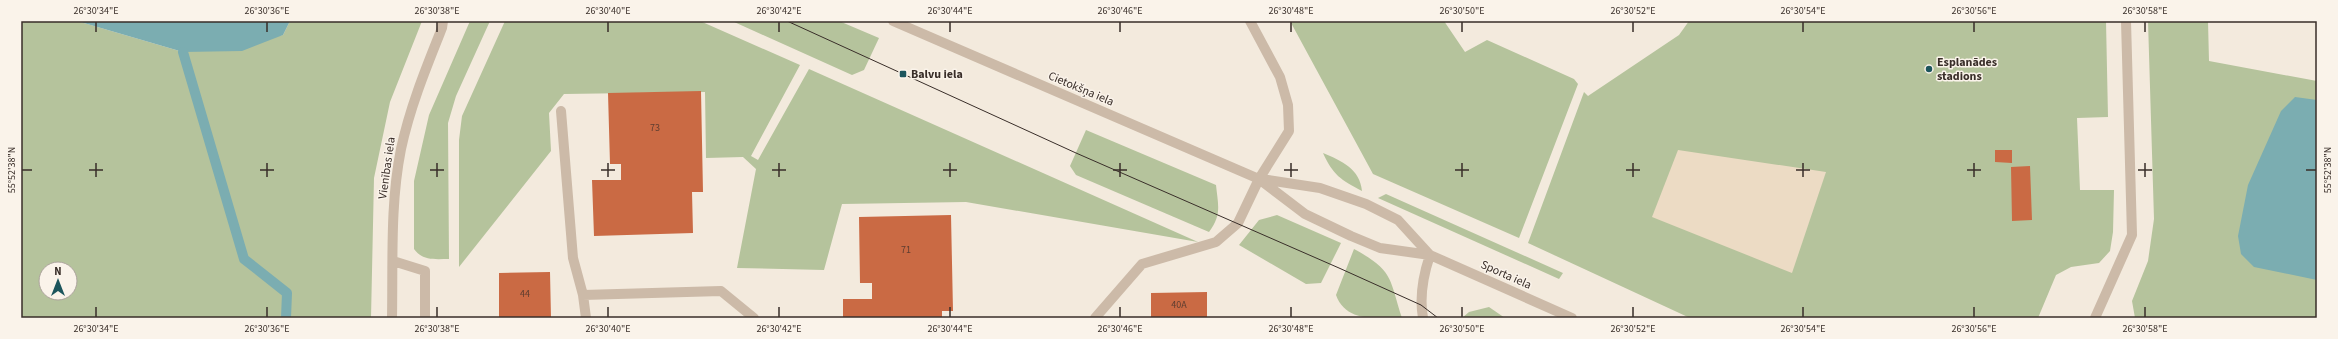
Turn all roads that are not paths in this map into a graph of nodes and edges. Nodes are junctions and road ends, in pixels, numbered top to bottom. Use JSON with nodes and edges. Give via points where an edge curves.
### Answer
{"nodes":[{"id":1,"x":893,"y":21,"type":"edge"},
{"id":2,"x":1250,"y":21,"type":"edge"},
{"id":3,"x":2126,"y":21,"type":"edge"},
{"id":4,"x":444,"y":23,"type":"edge"},
{"id":5,"x":561,"y":111,"type":"dead end"},
{"id":6,"x":1259,"y":179,"type":"junction"},
{"id":7,"x":1430,"y":255,"type":"junction"},
{"id":8,"x":393,"y":261,"type":"junction"},
{"id":9,"x":584,"y":295,"type":"junction"},
{"id":10,"x":392,"y":318,"type":"edge"},
{"id":11,"x":425,"y":318,"type":"edge"},
{"id":12,"x":586,"y":318,"type":"edge"},
{"id":13,"x":754,"y":318,"type":"edge"},
{"id":14,"x":1095,"y":318,"type":"edge"},
{"id":15,"x":1423,"y":318,"type":"edge"},
{"id":16,"x":1572,"y":318,"type":"edge"},
{"id":17,"x":2095,"y":318,"type":"edge"}],
"edges":[{"from":1,"to":6,"type":"street","name":"Cietokšņa iela"},
{"from":2,"to":6,"type":"street","via":[[1280,78],[1288,105],[1289,131]]},
{"from":3,"to":17,"type":"street","via":[[2132,235]]},
{"from":4,"to":8,"type":"street","name":"Vienības iela","via":[[418,85],[401,150],[393,222]]},
{"from":5,"to":9,"type":"street","via":[[573,258]]},
{"from":6,"to":7,"type":"street","name":"Cietokšņa iela","via":[[1305,214],[1351,236],[1380,248]]},
{"from":6,"to":7,"type":"street","name":"Cietokšņa iela","via":[[1320,188],[1366,204],[1398,220]]},
{"from":6,"to":14,"type":"street","via":[[1238,223],[1216,242],[1142,264]]},
{"from":7,"to":15,"type":"street","via":[[1422,284]]},
{"from":7,"to":16,"type":"street","name":"Sporta iela"},
{"from":8,"to":10,"type":"street","name":"Vienības iela"},
{"from":8,"to":11,"type":"street","via":[[425,271]]},
{"from":9,"to":12,"type":"street"},
{"from":9,"to":13,"type":"street","via":[[721,291]]}]}
